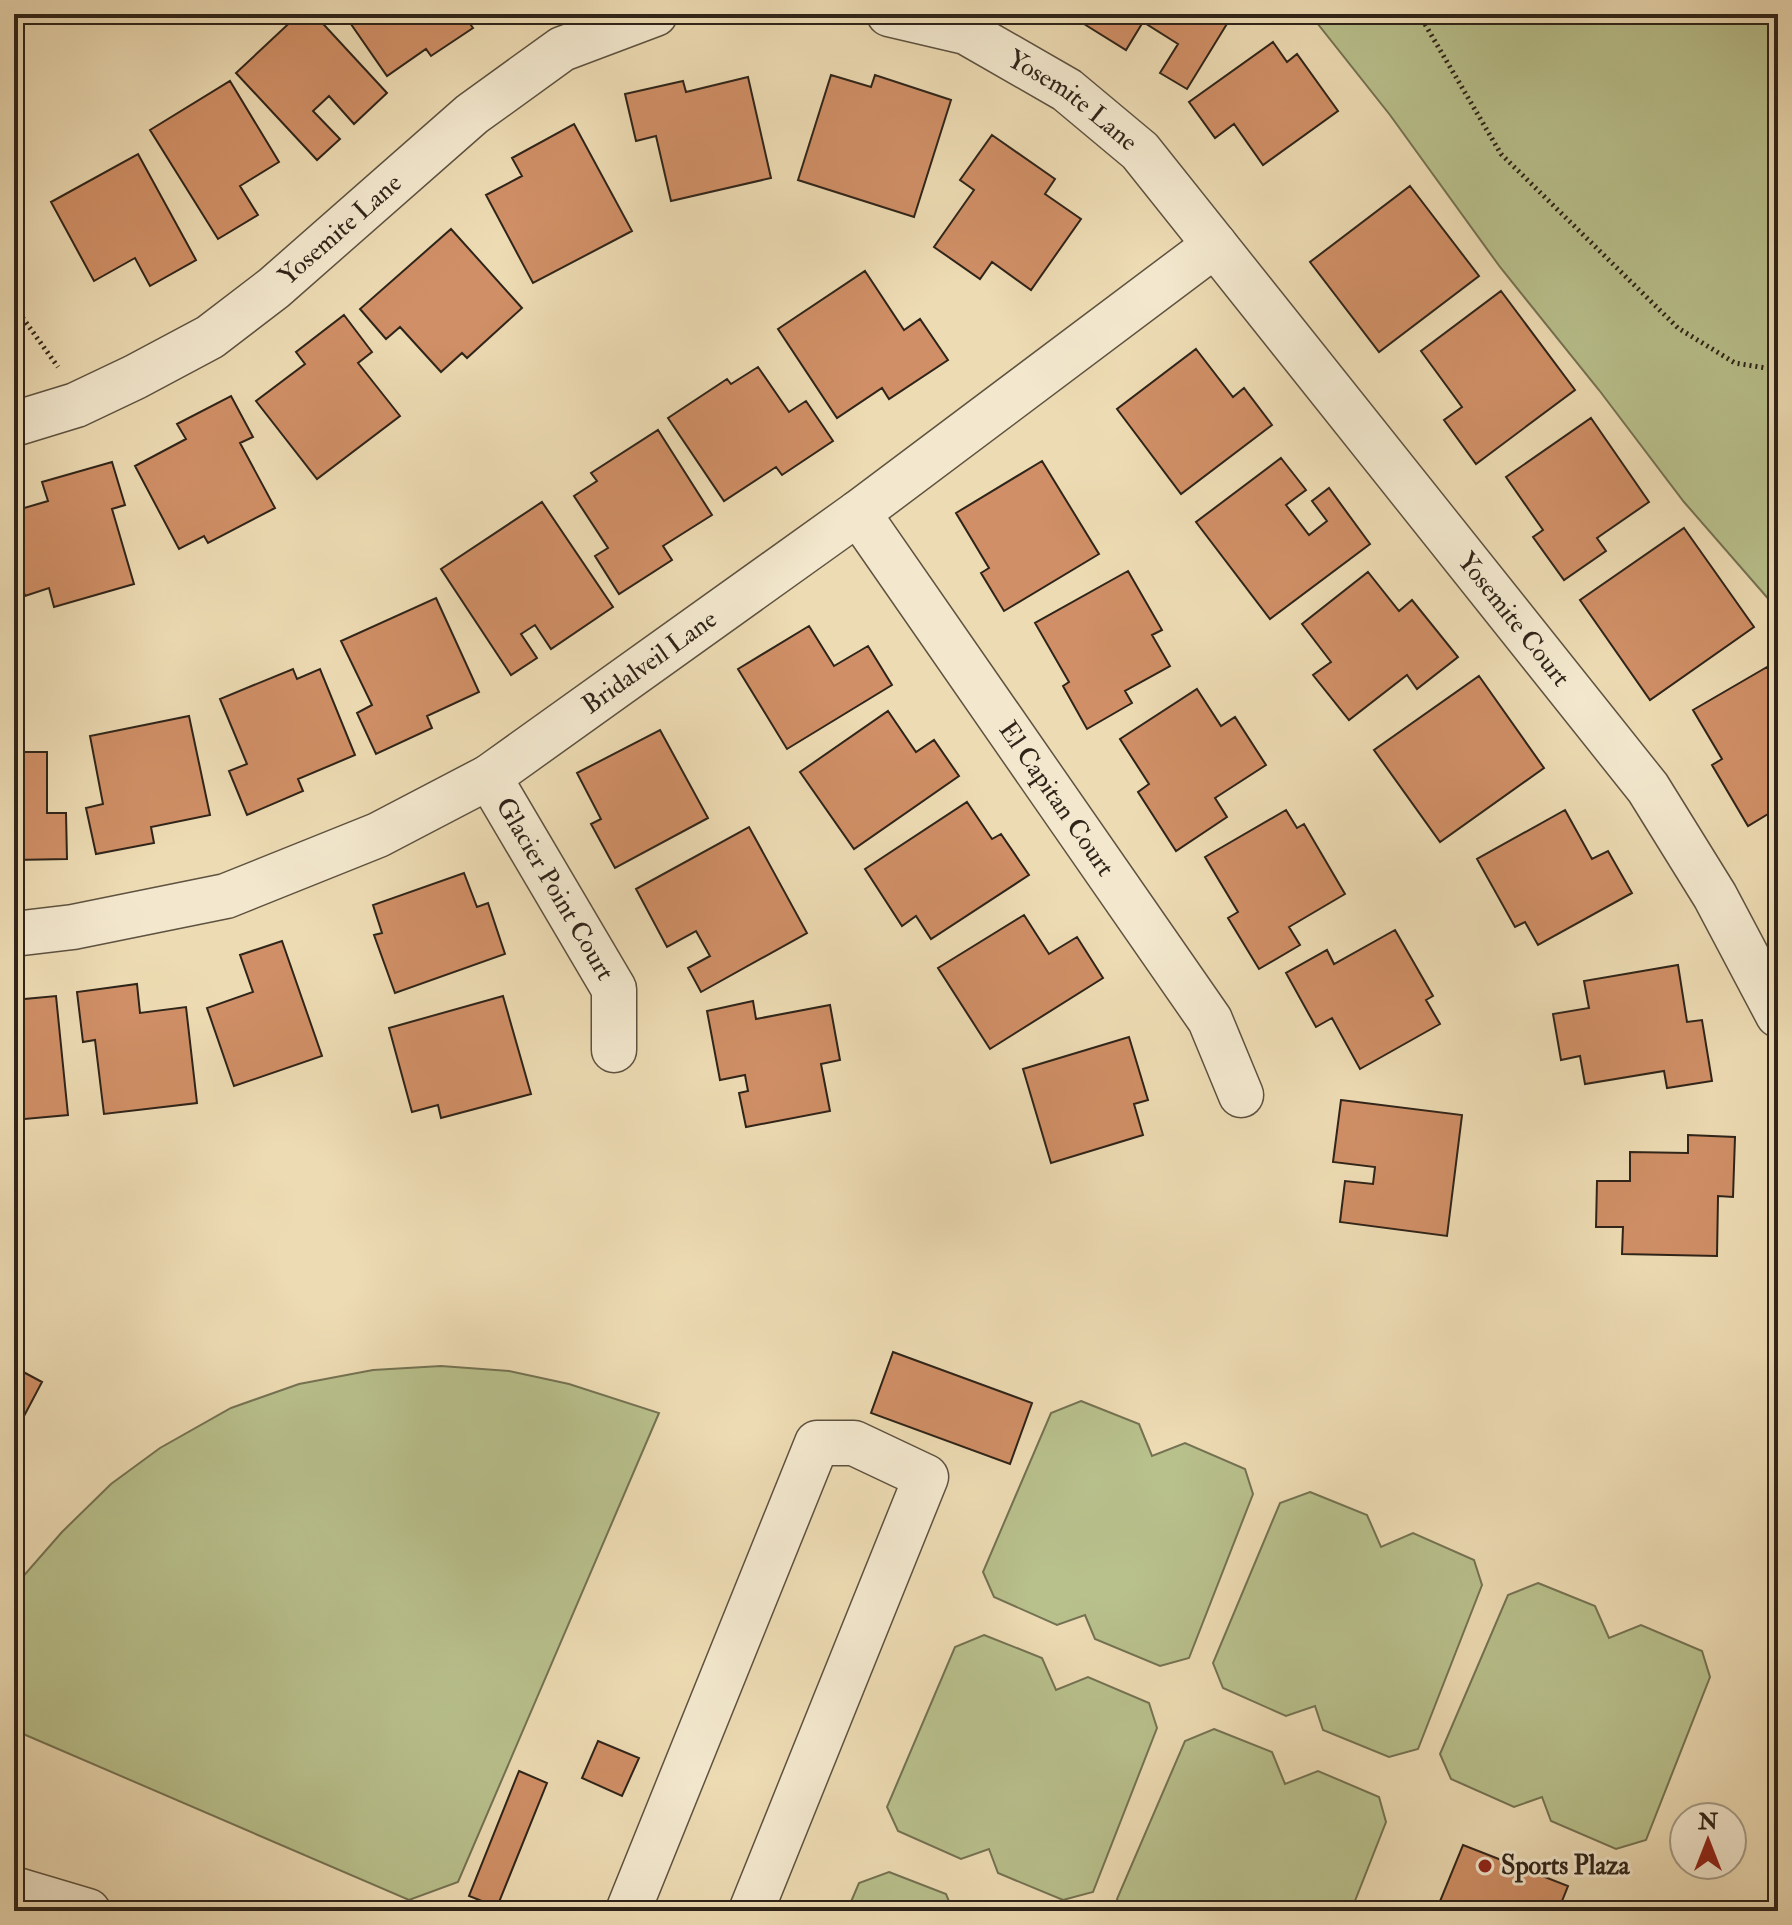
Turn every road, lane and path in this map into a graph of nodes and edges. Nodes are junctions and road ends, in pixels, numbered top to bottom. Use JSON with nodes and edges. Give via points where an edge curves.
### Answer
{"nodes":[{"id":1,"x":655,"y":14,"type":"edge"},
{"id":2,"x":889,"y":14,"type":"edge"},
{"id":3,"x":1419,"y":14,"type":"edge"},
{"id":4,"x":1215,"y":245,"type":"junction"},
{"id":5,"x":14,"y":302,"type":"edge"},
{"id":6,"x":1778,"y":370,"type":"edge"},
{"id":7,"x":76,"y":405,"type":"junction"},
{"id":8,"x":14,"y":424,"type":"edge"},
{"id":9,"x":858,"y":513,"type":"junction"},
{"id":10,"x":489,"y":777,"type":"junction"},
{"id":11,"x":14,"y":934,"type":"edge"},
{"id":12,"x":1778,"y":1015,"type":"edge"},
{"id":13,"x":614,"y":1050,"type":"dead end"},
{"id":14,"x":1241,"y":1095,"type":"dead end"},
{"id":15,"x":14,"y":1889,"type":"edge"},
{"id":16,"x":88,"y":1911,"type":"edge"},
{"id":17,"x":628,"y":1911,"type":"edge"},
{"id":18,"x":751,"y":1911,"type":"edge"}],
"edges":[{"from":1,"to":7,"type":"street","name":"Yosemite Lane","via":[[562,49],[472,114],[274,288],[210,337]]},
{"from":2,"to":4,"type":"street","name":"Yosemite Lane","via":[[966,32],[1067,90],[1140,151]]},
{"from":3,"to":6,"type":"path","via":[[1512,165],[1678,328],[1735,363]]},
{"from":4,"to":9,"type":"street","name":"Bridalveil Lane"},
{"from":4,"to":12,"type":"street","name":"Yosemite Court","via":[[1648,788],[1715,896]]},
{"from":5,"to":7,"type":"path","via":[[63,374]]},
{"from":7,"to":8,"type":"street","name":"Yosemite Lane"},
{"from":9,"to":10,"type":"street","name":"Bridalveil Lane"},
{"from":9,"to":14,"type":"street","name":"El Capitan Court","via":[[1210,1020]]},
{"from":10,"to":11,"type":"street","name":"Bridalveil Lane","via":[[378,835],[226,896]]},
{"from":10,"to":13,"type":"street","name":"Glacier Point Court","via":[[614,989]]},
{"from":15,"to":16,"type":"street"},
{"from":17,"to":18,"type":"street","via":[[817,1443],[854,1443],[926,1477]]}]}
